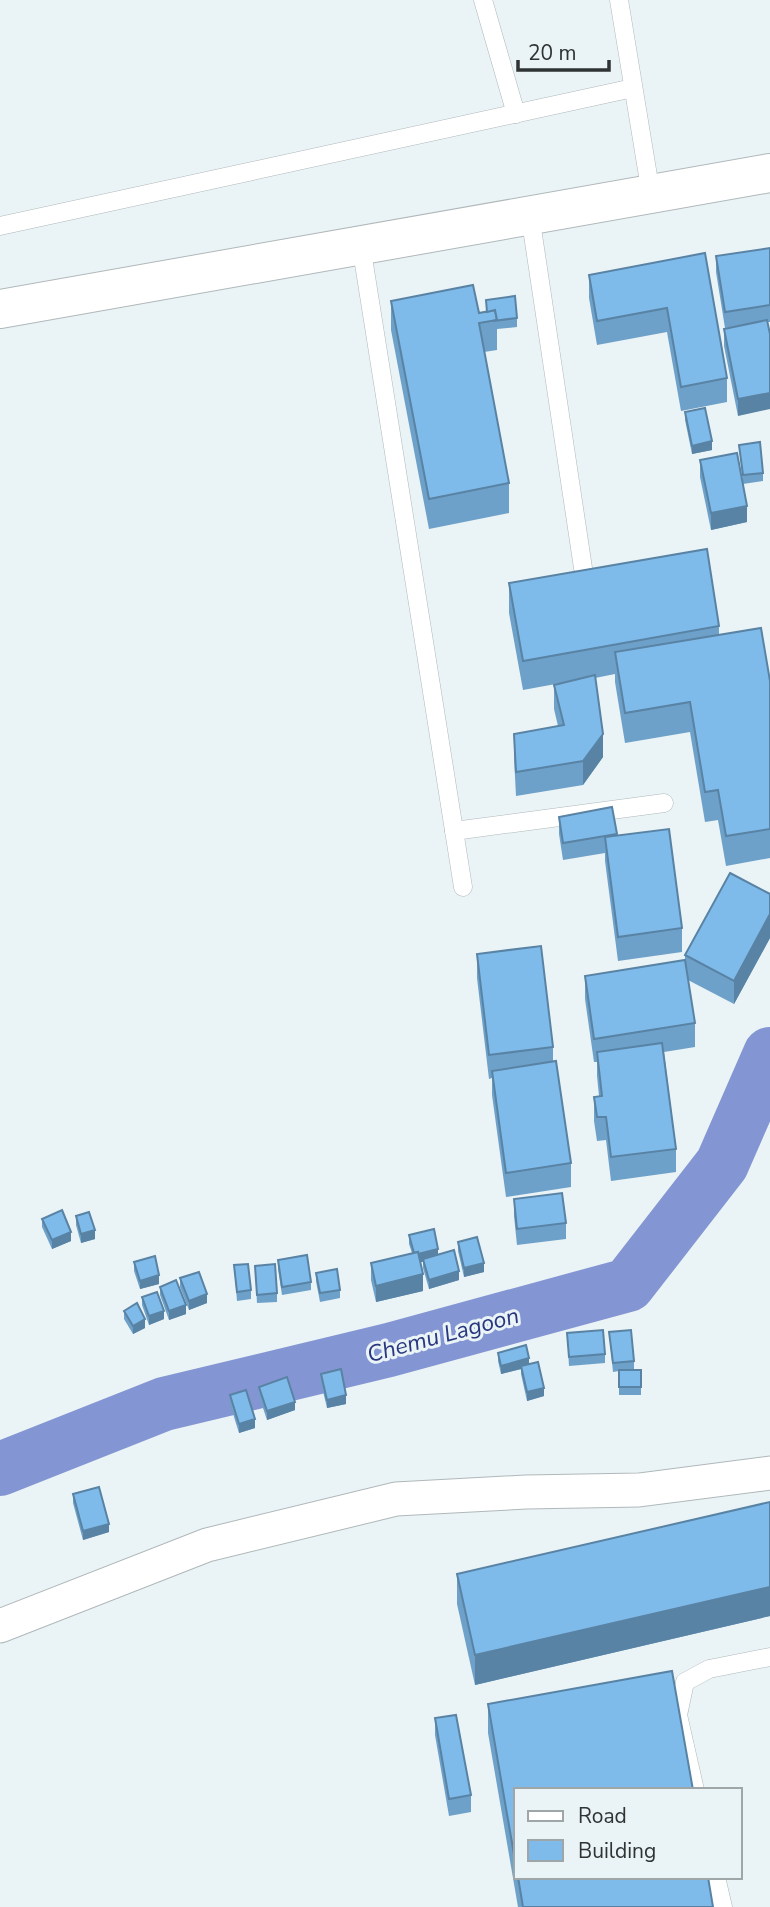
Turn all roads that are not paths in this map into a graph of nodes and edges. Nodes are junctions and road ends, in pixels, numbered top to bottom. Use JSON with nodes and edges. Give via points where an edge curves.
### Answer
{"nodes":[{"id":1,"x":483,"y":0,"type":"edge"},
{"id":2,"x":619,"y":0,"type":"edge"},
{"id":3,"x":633,"y":88,"type":"junction"},
{"id":4,"x":516,"y":114,"type":"junction"},
{"id":5,"x":770,"y":173,"type":"edge"},
{"id":6,"x":650,"y":194,"type":"junction"},
{"id":7,"x":530,"y":215,"type":"junction"},
{"id":8,"x":0,"y":226,"type":"edge"},
{"id":9,"x":361,"y":245,"type":"junction"},
{"id":10,"x":0,"y":309,"type":"edge"},
{"id":11,"x":583,"y":568,"type":"edge"},
{"id":12,"x":664,"y":803,"type":"dead end"},
{"id":13,"x":454,"y":831,"type":"junction"},
{"id":14,"x":463,"y":887,"type":"dead end"},
{"id":15,"x":770,"y":1473,"type":"edge"},
{"id":16,"x":0,"y":1626,"type":"edge"},
{"id":17,"x":770,"y":1657,"type":"edge"},
{"id":18,"x":695,"y":1788,"type":"edge"},
{"id":19,"x":716,"y":1879,"type":"edge"},
{"id":20,"x":723,"y":1907,"type":"edge"}],
"edges":[{"from":1,"to":4,"type":"lane"},
{"from":2,"to":3,"type":"lane"},
{"from":3,"to":4,"type":"lane"},
{"from":3,"to":6,"type":"lane"},
{"from":4,"to":8,"type":"lane"},
{"from":5,"to":6,"type":"street"},
{"from":6,"to":7,"type":"street"},
{"from":7,"to":9,"type":"street"},
{"from":7,"to":11,"type":"lane"},
{"from":9,"to":10,"type":"street"},
{"from":9,"to":13,"type":"lane"},
{"from":12,"to":13,"type":"lane"},
{"from":13,"to":14,"type":"lane"},
{"from":15,"to":16,"type":"street","via":[[639,1489],[396,1499],[207,1545]]},
{"from":17,"to":18,"type":"lane","via":[[709,1669],[685,1682],[678,1715]]},
{"from":19,"to":20,"type":"lane"}]}
